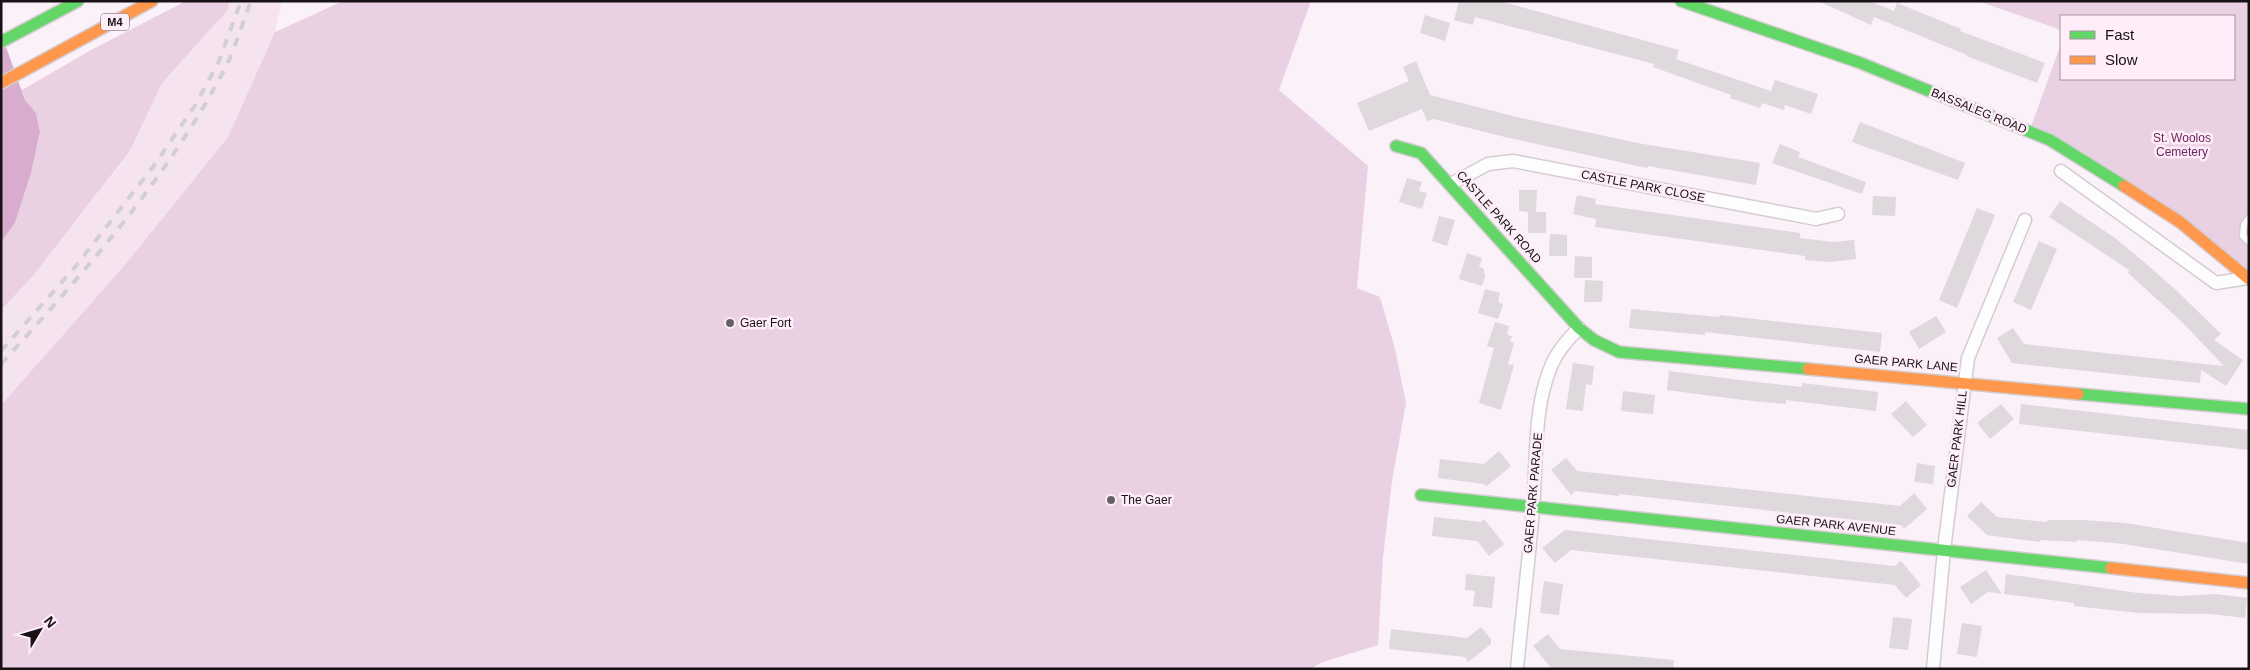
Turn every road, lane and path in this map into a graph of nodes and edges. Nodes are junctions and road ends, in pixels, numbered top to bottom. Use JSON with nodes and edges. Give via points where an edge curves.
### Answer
{"nodes":[{"id":1,"x":78,"y":1,"type":"edge"},
{"id":2,"x":152,"y":1,"type":"edge"},
{"id":3,"x":1681,"y":1,"type":"edge"},
{"id":4,"x":60,"y":4,"type":"edge"},
{"id":5,"x":1,"y":30,"type":"edge"},
{"id":6,"x":1,"y":42,"type":"edge"},
{"id":7,"x":1,"y":83,"type":"edge"},
{"id":8,"x":1396,"y":146,"type":"dead end"},
{"id":9,"x":2061,"y":171,"type":"dead end"},
{"id":10,"x":1451,"y":184,"type":"junction"},
{"id":11,"x":1838,"y":214,"type":"dead end"},
{"id":12,"x":2249,"y":218,"type":"edge"},
{"id":13,"x":2025,"y":220,"type":"dead end"},
{"id":14,"x":2249,"y":242,"type":"edge"},
{"id":15,"x":2248,"y":279,"type":"edge"},
{"id":16,"x":1575,"y":324,"type":"junction"},
{"id":17,"x":1963,"y":382,"type":"junction"},
{"id":18,"x":2249,"y":409,"type":"edge"},
{"id":19,"x":1421,"y":495,"type":"dead end"},
{"id":20,"x":1533,"y":507,"type":"junction"},
{"id":21,"x":1944,"y":550,"type":"junction"},
{"id":22,"x":2249,"y":583,"type":"edge"},
{"id":23,"x":1517,"y":669,"type":"edge"},
{"id":24,"x":1933,"y":669,"type":"edge"}],
"edges":[{"from":1,"to":4,"type":"main road"},
{"from":2,"to":7,"type":"main road","number":"M4"},
{"from":3,"to":15,"type":"main road","name":"BASSALEG ROAD","via":[[1858,62],[2050,140],[2180,222]]},
{"from":4,"to":5,"type":"main road"},
{"from":4,"to":6,"type":"main road"},
{"from":8,"to":10,"type":"main road","name":"CASTLE PARK ROAD","via":[[1421,153]]},
{"from":9,"to":15,"type":"street","name":"BASSALEG ROAD","via":[[2216,283]]},
{"from":10,"to":11,"type":"street","name":"CASTLE PARK CLOSE","via":[[1488,164],[1513,161],[1816,219]]},
{"from":10,"to":16,"type":"main road","name":"CASTLE PARK ROAD"},
{"from":12,"to":14,"type":"lane","via":[[2244,225],[2243,236]]},
{"from":13,"to":17,"type":"street","name":"GAER PARK HILL","via":[[1968,358]]},
{"from":16,"to":17,"type":"main road","name":"GAER PARK LANE","via":[[1594,340],[1619,352]]},
{"from":16,"to":20,"type":"street","name":"GAER PARK PARADE","via":[[1551,365],[1544,390]]},
{"from":17,"to":18,"type":"main road","name":"GAER PARK LANE"},
{"from":17,"to":21,"type":"street","name":"GAER PARK HILL"},
{"from":19,"to":20,"type":"main road","name":"GAER PARK AVENUE"},
{"from":20,"to":21,"type":"main road","name":"GAER PARK AVENUE"},
{"from":20,"to":23,"type":"street","name":"GAER PARK PARADE"},
{"from":21,"to":22,"type":"main road","name":"GAER PARK AVENUE"},
{"from":21,"to":24,"type":"street","name":"GAER PARK HILL"}]}
